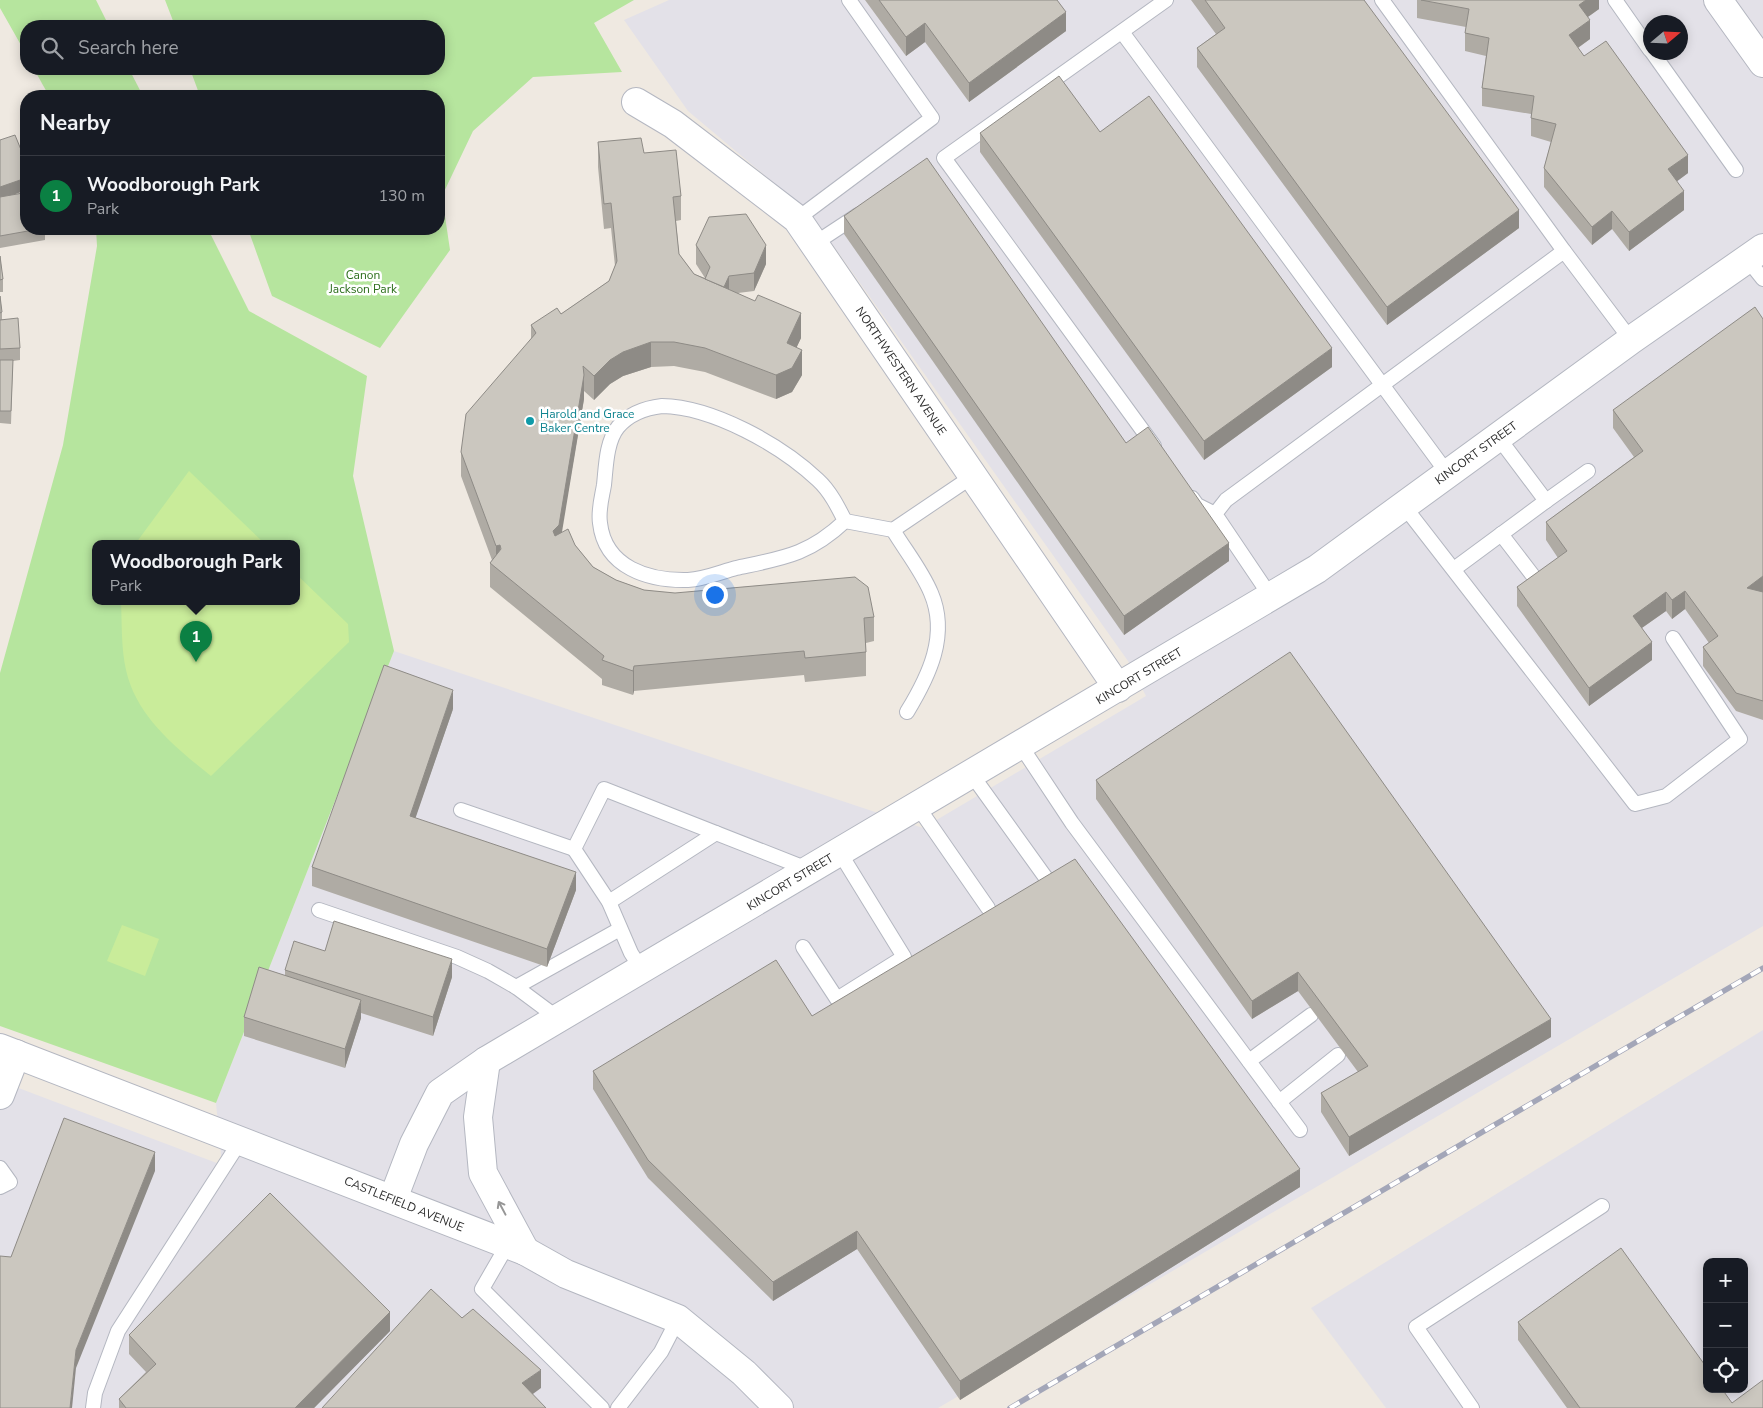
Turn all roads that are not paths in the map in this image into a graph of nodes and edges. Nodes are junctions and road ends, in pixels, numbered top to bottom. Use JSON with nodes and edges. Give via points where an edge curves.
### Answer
{"nodes":[{"id":1,"x":849,"y":0,"type":"edge"},
{"id":2,"x":1166,"y":0,"type":"edge"},
{"id":3,"x":1382,"y":0,"type":"edge"},
{"id":4,"x":1615,"y":0,"type":"edge"},
{"id":5,"x":1718,"y":0,"type":"edge"},
{"id":6,"x":1122,"y":32,"type":"junction"},
{"id":7,"x":1643,"y":39,"type":"edge"},
{"id":8,"x":1658,"y":60,"type":"edge"},
{"id":9,"x":1763,"y":63,"type":"edge"},
{"id":10,"x":636,"y":102,"type":"dead end"},
{"id":11,"x":1736,"y":170,"type":"dead end"},
{"id":12,"x":871,"y":206,"type":"edge"},
{"id":13,"x":798,"y":219,"type":"junction"},
{"id":14,"x":814,"y":244,"type":"junction"},
{"id":15,"x":1564,"y":251,"type":"junction"},
{"id":16,"x":1758,"y":262,"type":"edge"},
{"id":17,"x":1631,"y":340,"type":"junction"},
{"id":18,"x":1382,"y":384,"type":"junction"},
{"id":19,"x":1498,"y":437,"type":"junction"},
{"id":20,"x":1162,"y":457,"type":"edge"},
{"id":21,"x":1588,"y":471,"type":"dead end"},
{"id":22,"x":1448,"y":474,"type":"junction"},
{"id":23,"x":973,"y":476,"type":"junction"},
{"id":24,"x":1185,"y":489,"type":"edge"},
{"id":25,"x":1546,"y":501,"type":"junction"},
{"id":26,"x":1404,"y":506,"type":"junction"},
{"id":27,"x":1215,"y":514,"type":"junction"},
{"id":28,"x":845,"y":521,"type":"junction"},
{"id":29,"x":893,"y":530,"type":"junction"},
{"id":30,"x":1501,"y":534,"type":"junction"},
{"id":31,"x":1454,"y":570,"type":"junction"},
{"id":32,"x":1534,"y":577,"type":"edge"},
{"id":33,"x":1271,"y":597,"type":"junction"},
{"id":34,"x":1673,"y":638,"type":"dead end"},
{"id":35,"x":1118,"y":688,"type":"junction"},
{"id":36,"x":907,"y":712,"type":"dead end"},
{"id":37,"x":1021,"y":746,"type":"junction"},
{"id":38,"x":972,"y":775,"type":"junction"},
{"id":39,"x":918,"y":807,"type":"junction"},
{"id":40,"x":461,"y":810,"type":"dead end"},
{"id":41,"x":716,"y":833,"type":"junction"},
{"id":42,"x":574,"y":849,"type":"junction"},
{"id":43,"x":840,"y":853,"type":"junction"},
{"id":44,"x":810,"y":870,"type":"junction"},
{"id":45,"x":1046,"y":878,"type":"edge"},
{"id":46,"x":608,"y":902,"type":"junction"},
{"id":47,"x":988,"y":908,"type":"dead end"},
{"id":48,"x":319,"y":910,"type":"dead end"},
{"id":49,"x":620,"y":929,"type":"junction"},
{"id":50,"x":803,"y":947,"type":"dead end"},
{"id":51,"x":642,"y":970,"type":"junction"},
{"id":52,"x":516,"y":987,"type":"junction"},
{"id":53,"x":1311,"y":1015,"type":"dead end"},
{"id":54,"x":558,"y":1019,"type":"junction"},
{"id":55,"x":8,"y":1051,"type":"edge"},
{"id":56,"x":1338,"y":1055,"type":"dead end"},
{"id":57,"x":486,"y":1061,"type":"junction"},
{"id":58,"x":1249,"y":1061,"type":"junction"},
{"id":59,"x":0,"y":1095,"type":"edge"},
{"id":60,"x":1279,"y":1102,"type":"junction"},
{"id":61,"x":1300,"y":1130,"type":"dead end"},
{"id":62,"x":241,"y":1140,"type":"junction"},
{"id":63,"x":0,"y":1168,"type":"edge"},
{"id":64,"x":0,"y":1187,"type":"edge"},
{"id":65,"x":392,"y":1199,"type":"junction"},
{"id":66,"x":1602,"y":1206,"type":"dead end"},
{"id":67,"x":517,"y":1248,"type":"junction"},
{"id":68,"x":678,"y":1319,"type":"junction"},
{"id":69,"x":93,"y":1408,"type":"edge"},
{"id":70,"x":602,"y":1408,"type":"edge"},
{"id":71,"x":618,"y":1408,"type":"edge"},
{"id":72,"x":779,"y":1408,"type":"edge"},
{"id":73,"x":1472,"y":1408,"type":"edge"}],
"edges":[{"from":1,"to":13,"type":"lane","via":[[932,118]]},
{"from":2,"to":6,"type":"lane"},
{"from":3,"to":15,"type":"lane"},
{"from":4,"to":7,"type":"lane"},
{"from":5,"to":9,"type":"street"},
{"from":6,"to":18,"type":"lane"},
{"from":6,"to":20,"type":"lane","via":[[940,160]]},
{"from":8,"to":11,"type":"lane"},
{"from":10,"to":13,"type":"street","name":"NORTHWESTERN AVENUE","via":[[673,124]]},
{"from":12,"to":14,"type":"lane"},
{"from":13,"to":14,"type":"street","name":"NORTHWESTERN AVENUE"},
{"from":14,"to":23,"type":"street","name":"NORTHWESTERN AVENUE"},
{"from":15,"to":17,"type":"lane"},
{"from":15,"to":18,"type":"lane"},
{"from":16,"to":17,"type":"street","name":"KINCORT STREET"},
{"from":17,"to":19,"type":"street","name":"KINCORT STREET"},
{"from":18,"to":22,"type":"lane"},
{"from":18,"to":27,"type":"lane","via":[[1226,500]]},
{"from":19,"to":22,"type":"street","name":"KINCORT STREET"},
{"from":19,"to":25,"type":"lane"},
{"from":21,"to":25,"type":"lane"},
{"from":22,"to":26,"type":"street","name":"KINCORT STREET"},
{"from":23,"to":29,"type":"lane"},
{"from":23,"to":35,"type":"street","name":"NORTHWESTERN AVENUE"},
{"from":24,"to":27,"type":"lane","via":[[1197,505]]},
{"from":25,"to":30,"type":"lane"},
{"from":26,"to":31,"type":"lane"},
{"from":26,"to":33,"type":"street","name":"KINCORT STREET","via":[[1317,569]]},
{"from":27,"to":33,"type":"lane"},
{"from":28,"to":28,"type":"lane","via":[[819,481],[797,463],[753,434],[694,411],[662,406],[637,412],[617,428],[610,447],[600,512],[601,531],[608,548],[620,562],[644,576],[689,580],[775,560],[810,549]]},
{"from":28,"to":29,"type":"lane"},
{"from":29,"to":36,"type":"lane","via":[[931,592],[936,620],[932,665]]},
{"from":30,"to":31,"type":"lane"},
{"from":30,"to":32,"type":"lane"},
{"from":31,"to":34,"type":"lane","via":[[1635,804],[1666,796],[1740,739]]},
{"from":33,"to":35,"type":"street","name":"KINCORT STREET"},
{"from":35,"to":37,"type":"street","name":"KINCORT STREET"},
{"from":37,"to":38,"type":"street","name":"KINCORT STREET"},
{"from":37,"to":58,"type":"lane","via":[[1072,823]]},
{"from":38,"to":39,"type":"street","name":"KINCORT STREET"},
{"from":38,"to":45,"type":"lane"},
{"from":39,"to":43,"type":"street","name":"KINCORT STREET"},
{"from":39,"to":47,"type":"lane"},
{"from":40,"to":42,"type":"lane"},
{"from":41,"to":42,"type":"lane","via":[[604,789]]},
{"from":41,"to":44,"type":"lane"},
{"from":41,"to":46,"type":"lane"},
{"from":42,"to":46,"type":"lane"},
{"from":43,"to":44,"type":"street","name":"KINCORT STREET"},
{"from":43,"to":50,"type":"lane","via":[[904,957],[837,998]]},
{"from":44,"to":51,"type":"street","name":"KINCORT STREET"},
{"from":46,"to":49,"type":"lane"},
{"from":48,"to":52,"type":"lane","via":[[457,957]]},
{"from":49,"to":51,"type":"lane"},
{"from":49,"to":52,"type":"lane"},
{"from":51,"to":54,"type":"street","name":"KINCORT STREET"},
{"from":52,"to":54,"type":"lane"},
{"from":53,"to":58,"type":"lane"},
{"from":54,"to":57,"type":"street","name":"KINCORT STREET"},
{"from":55,"to":59,"type":"street"},
{"from":55,"to":62,"type":"street","name":"CASTLEFIELD AVENUE"},
{"from":56,"to":60,"type":"lane"},
{"from":57,"to":65,"type":"street","name":"KINCORT STREET","via":[[440,1093],[414,1144]]},
{"from":67,"to":57,"type":"street","one_way":true,"via":[[483,1173],[478,1117]]},
{"from":58,"to":60,"type":"lane"},
{"from":60,"to":61,"type":"lane"},
{"from":62,"to":65,"type":"street","name":"CASTLEFIELD AVENUE"},
{"from":62,"to":69,"type":"lane","via":[[118,1331],[95,1393]]},
{"from":63,"to":64,"type":"lane","via":[[10,1182]]},
{"from":65,"to":67,"type":"street","name":"CASTLEFIELD AVENUE"},
{"from":66,"to":73,"type":"lane","via":[[1416,1327]]},
{"from":67,"to":68,"type":"street","name":"CASTLEFIELD AVENUE","via":[[566,1274]]},
{"from":67,"to":70,"type":"lane","via":[[482,1289]]},
{"from":68,"to":71,"type":"lane","via":[[661,1352]]},
{"from":68,"to":72,"type":"street","name":"CASTLEFIELD AVENUE","via":[[744,1373]]}]}
